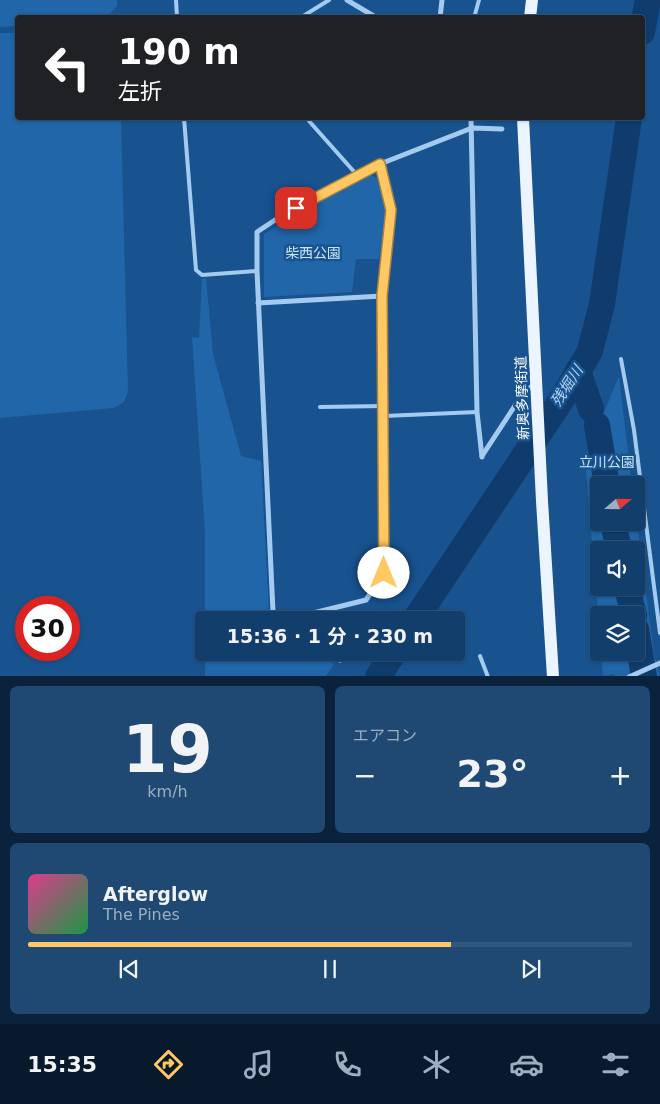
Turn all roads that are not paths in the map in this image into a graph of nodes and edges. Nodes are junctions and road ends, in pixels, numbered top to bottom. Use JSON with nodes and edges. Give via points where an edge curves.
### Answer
{"nodes":[{"id":1,"x":176,"y":0,"type":"edge"},
{"id":2,"x":329,"y":0,"type":"edge"},
{"id":3,"x":347,"y":0,"type":"edge"},
{"id":4,"x":442,"y":0,"type":"edge"},
{"id":5,"x":479,"y":0,"type":"edge"},
{"id":6,"x":532,"y":0,"type":"edge"},
{"id":7,"x":178,"y":15,"type":"edge"},
{"id":8,"x":305,"y":15,"type":"edge"},
{"id":9,"x":372,"y":15,"type":"edge"},
{"id":10,"x":440,"y":15,"type":"edge"},
{"id":11,"x":475,"y":15,"type":"edge"},
{"id":12,"x":530,"y":15,"type":"edge"},
{"id":13,"x":184,"y":120,"type":"edge"},
{"id":14,"x":471,"y":120,"type":"edge"},
{"id":15,"x":523,"y":120,"type":"edge"},
{"id":16,"x":309,"y":121,"type":"dead end"},
{"id":17,"x":472,"y":128,"type":"junction"},
{"id":18,"x":502,"y":129,"type":"dead end"},
{"id":19,"x":380,"y":164,"type":"junction"},
{"id":20,"x":357,"y":175,"type":"junction"},
{"id":21,"x":257,"y":271,"type":"junction"},
{"id":22,"x":382,"y":296,"type":"junction"},
{"id":23,"x":258,"y":303,"type":"junction"},
{"id":24,"x":621,"y":359,"type":"dead end"},
{"id":25,"x":537,"y":381,"type":"junction"},
{"id":26,"x":384,"y":406,"type":"junction"},
{"id":27,"x":320,"y":407,"type":"dead end"},
{"id":28,"x":477,"y":412,"type":"junction"},
{"id":29,"x":384,"y":416,"type":"junction"},
{"id":30,"x":273,"y":611,"type":"edge"},
{"id":31,"x":319,"y":611,"type":"edge"},
{"id":32,"x":660,"y":633,"type":"edge"},
{"id":33,"x":480,"y":656,"type":"dead end"},
{"id":34,"x":660,"y":663,"type":"edge"},
{"id":35,"x":488,"y":676,"type":"edge"},
{"id":36,"x":553,"y":676,"type":"edge"},
{"id":37,"x":629,"y":676,"type":"edge"}],
"edges":[{"from":1,"to":7,"type":"lane"},
{"from":2,"to":8,"type":"lane"},
{"from":3,"to":9,"type":"street"},
{"from":4,"to":10,"type":"street"},
{"from":5,"to":11,"type":"lane"},
{"from":6,"to":12,"type":"main road"},
{"from":13,"to":21,"type":"lane","via":[[196,270],[202,275]]},
{"from":14,"to":17,"type":"street"},
{"from":15,"to":25,"type":"main road","name":"新奥多摩街道"},
{"from":16,"to":20,"type":"lane"},
{"from":17,"to":18,"type":"street"},
{"from":17,"to":19,"type":"street"},
{"from":17,"to":28,"type":"street"},
{"from":19,"to":20,"type":"street"},
{"from":19,"to":22,"type":"street","via":[[391,210]]},
{"from":20,"to":21,"type":"street","via":[[280,216],[257,232]]},
{"from":21,"to":23,"type":"street"},
{"from":22,"to":23,"type":"street"},
{"from":22,"to":26,"type":"street"},
{"from":23,"to":30,"type":"street"},
{"from":24,"to":32,"type":"lane","via":[[634,430]]},
{"from":25,"to":28,"type":"street","via":[[518,401],[482,457]]},
{"from":25,"to":36,"type":"main road","name":"新奥多摩街道"},
{"from":26,"to":27,"type":"lane"},
{"from":26,"to":29,"type":"street"},
{"from":28,"to":29,"type":"lane"},
{"from":29,"to":31,"type":"street","via":[[384,573],[366,600]]},
{"from":33,"to":35,"type":"lane"},
{"from":34,"to":37,"type":"street"}]}
